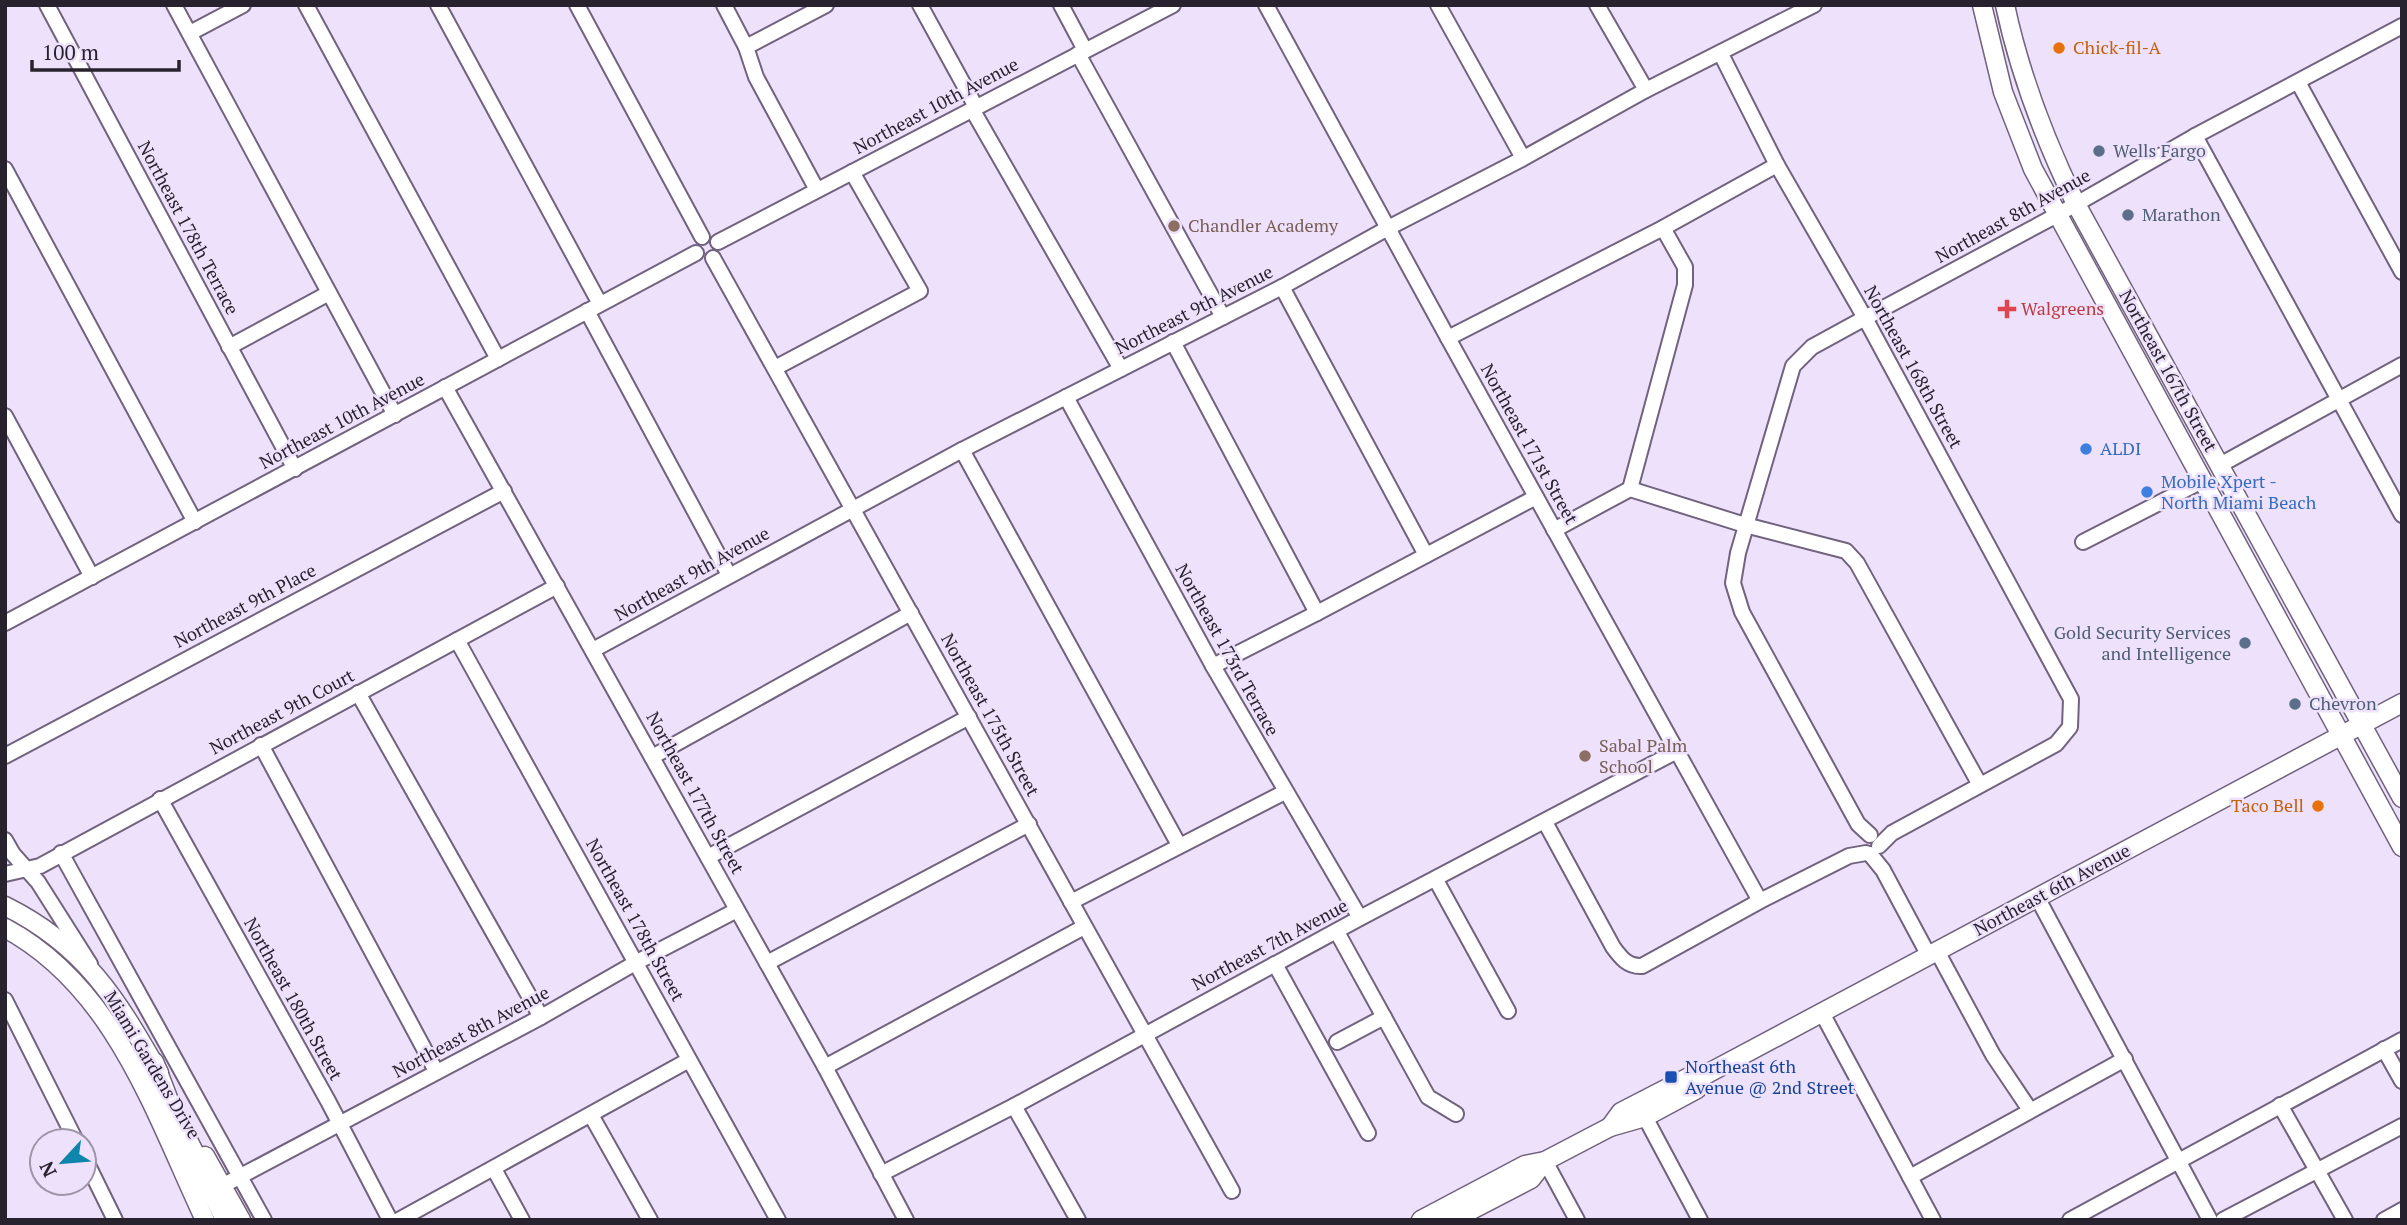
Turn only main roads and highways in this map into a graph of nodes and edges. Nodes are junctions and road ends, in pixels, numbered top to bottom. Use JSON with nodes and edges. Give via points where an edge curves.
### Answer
{"nodes":[{"id":1,"x":1982,"y":5,"type":"edge"},
{"id":2,"x":2005,"y":5,"type":"edge"},
{"id":3,"x":2189,"y":458,"type":"junction"},
{"id":4,"x":2220,"y":465,"type":"junction"},
{"id":5,"x":2202,"y":481,"type":"junction"},
{"id":6,"x":2244,"y":509,"type":"junction"},
{"id":7,"x":2402,"y":703,"type":"edge"},
{"id":8,"x":2362,"y":726,"type":"junction"},
{"id":9,"x":2341,"y":737,"type":"junction"},
{"id":10,"x":2402,"y":798,"type":"edge"},
{"id":11,"x":2402,"y":847,"type":"edge"},
{"id":12,"x":5,"y":906,"type":"edge"},
{"id":13,"x":5,"y":928,"type":"edge"},
{"id":14,"x":153,"y":1063,"type":"junction"},
{"id":15,"x":1703,"y":1076,"type":"junction"},
{"id":16,"x":1610,"y":1127,"type":"junction"},
{"id":17,"x":1545,"y":1161,"type":"junction"},
{"id":18,"x":205,"y":1220,"type":"edge"},
{"id":19,"x":228,"y":1220,"type":"edge"},
{"id":20,"x":241,"y":1220,"type":"edge"},
{"id":21,"x":1421,"y":1220,"type":"edge"},
{"id":22,"x":1452,"y":1220,"type":"edge"}],
"edges":[{"from":1,"to":3,"type":"main road","name":"Northeast 167th Street","via":[[2015,128]]},
{"from":2,"to":4,"type":"main road","name":"Northeast 167th Street","via":[[2037,119],[2076,204]]},
{"from":3,"to":4,"type":"main road"},
{"from":3,"to":5,"type":"main road","name":"Northeast 167th Street"},
{"from":4,"to":6,"type":"main road","name":"Northeast 167th Street"},
{"from":5,"to":6,"type":"main road","via":[[2220,486]]},
{"from":5,"to":9,"type":"main road","name":"Northeast 167th Street"},
{"from":6,"to":8,"type":"main road","name":"Northeast 167th Street"},
{"from":7,"to":8,"type":"main road","name":"Northeast 6th Avenue"},
{"from":8,"to":9,"type":"main road","name":"Northeast 6th Avenue"},
{"from":8,"to":10,"type":"main road","name":"Northeast 167th Street"},
{"from":9,"to":11,"type":"main road","name":"Northeast 167th Street"},
{"from":9,"to":15,"type":"main road","name":"Northeast 6th Avenue"},
{"from":12,"to":14,"type":"main road","name":"Miami Gardens Drive","via":[[52,934],[86,963]]},
{"from":13,"to":18,"type":"main road","name":"Miami Gardens Drive","via":[[63,969],[100,1013],[158,1115]]},
{"from":14,"to":19,"type":"highway","via":[[171,1110]]},
{"from":14,"to":20,"type":"main road","name":"Miami Gardens Drive"},
{"from":15,"to":16,"type":"main road","name":"Northeast 6th Avenue","via":[[1689,1077],[1621,1112]]},
{"from":15,"to":16,"type":"main road","name":"Northeast 6th Avenue","via":[[1698,1089],[1645,1117]]},
{"from":16,"to":17,"type":"main road","name":"Northeast 6th Avenue"},
{"from":17,"to":21,"type":"main road","name":"Northeast 6th Avenue","via":[[1525,1165]]},
{"from":17,"to":22,"type":"main road","name":"Northeast 6th Avenue","via":[[1531,1179]]}]}
